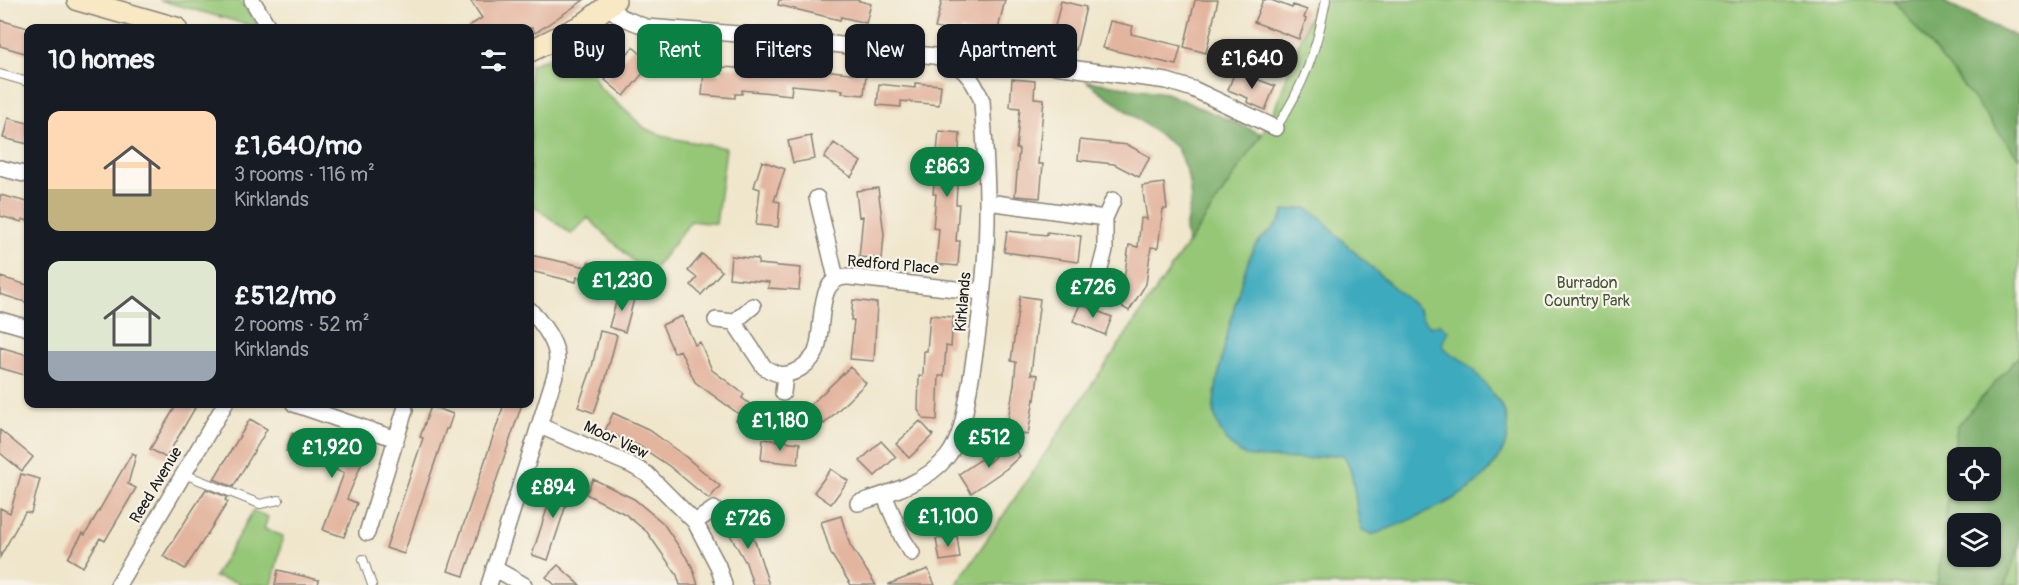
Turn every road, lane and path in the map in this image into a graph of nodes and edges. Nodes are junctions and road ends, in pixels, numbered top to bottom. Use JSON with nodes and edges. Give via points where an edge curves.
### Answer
{"nodes":[{"id":1,"x":78,"y":0,"type":"edge"},
{"id":2,"x":252,"y":0,"type":"edge"},
{"id":3,"x":1326,"y":0,"type":"edge"},
{"id":4,"x":611,"y":4,"type":"edge"},
{"id":5,"x":157,"y":24,"type":"edge"},
{"id":6,"x":267,"y":24,"type":"edge"},
{"id":7,"x":534,"y":49,"type":"edge"},
{"id":8,"x":937,"y":57,"type":"edge"},
{"id":9,"x":1077,"y":69,"type":"edge"},
{"id":10,"x":0,"y":74,"type":"edge"},
{"id":11,"x":971,"y":78,"type":"edge"},
{"id":12,"x":24,"y":81,"type":"edge"},
{"id":13,"x":1276,"y":128,"type":"joint"},
{"id":14,"x":0,"y":168,"type":"edge"},
{"id":15,"x":24,"y":174,"type":"edge"},
{"id":16,"x":817,"y":198,"type":"dead end"},
{"id":17,"x":1113,"y":200,"type":"dead end"},
{"id":18,"x":987,"y":202,"type":"junction"},
{"id":19,"x":1104,"y":218,"type":"junction"},
{"id":20,"x":836,"y":278,"type":"junction"},
{"id":21,"x":1089,"y":289,"type":"dead end"},
{"id":22,"x":982,"y":292,"type":"junction"},
{"id":23,"x":753,"y":306,"type":"dead end"},
{"id":24,"x":534,"y":314,"type":"edge"},
{"id":25,"x":0,"y":320,"type":"edge"},
{"id":26,"x":716,"y":320,"type":"dead end"},
{"id":27,"x":734,"y":322,"type":"junction"},
{"id":28,"x":24,"y":327,"type":"edge"},
{"id":29,"x":785,"y":375,"type":"junction"},
{"id":30,"x":783,"y":393,"type":"dead end"},
{"id":31,"x":223,"y":408,"type":"edge"},
{"id":32,"x":306,"y":408,"type":"edge"},
{"id":33,"x":405,"y":411,"type":"dead end"},
{"id":34,"x":540,"y":426,"type":"junction"},
{"id":35,"x":396,"y":439,"type":"junction"},
{"id":36,"x":184,"y":474,"type":"junction"},
{"id":37,"x":884,"y":495,"type":"junction"},
{"id":38,"x":279,"y":500,"type":"dead end"},
{"id":39,"x":858,"y":503,"type":"dead end"},
{"id":40,"x":714,"y":509,"type":"dead end"},
{"id":41,"x":695,"y":522,"type":"junction"},
{"id":42,"x":367,"y":533,"type":"dead end"},
{"id":43,"x":912,"y":553,"type":"dead end"},
{"id":44,"x":363,"y":559,"type":"dead end"},
{"id":45,"x":494,"y":568,"type":"junction"},
{"id":46,"x":123,"y":584,"type":"edge"},
{"id":47,"x":372,"y":585,"type":"edge"},
{"id":48,"x":489,"y":585,"type":"edge"},
{"id":49,"x":524,"y":585,"type":"edge"},
{"id":50,"x":724,"y":585,"type":"edge"}],
"edges":[{"from":1,"to":5,"type":"main road"},
{"from":2,"to":6,"type":"street"},
{"from":3,"to":13,"type":"lane","via":[[1306,75]]},
{"from":4,"to":7,"type":"main road","via":[[583,25]]},
{"from":4,"to":8,"type":"street","via":[[621,17],[646,27],[765,36]]},
{"from":9,"to":13,"type":"street","via":[[1193,89]]},
{"from":10,"to":12,"type":"lane"},
{"from":11,"to":18,"type":"street","name":"Kirklands","via":[[982,101]]},
{"from":14,"to":15,"type":"street"},
{"from":16,"to":20,"type":"street","name":"Redford Place"},
{"from":17,"to":19,"type":"street"},
{"from":18,"to":19,"type":"street"},
{"from":18,"to":22,"type":"street","name":"Kirklands"},
{"from":19,"to":21,"type":"street","via":[[1105,250],[1099,273]]},
{"from":20,"to":22,"type":"street","name":"Redford Place"},
{"from":20,"to":29,"type":"street","name":"Redford Place","via":[[826,293],[815,353],[802,367]]},
{"from":22,"to":37,"type":"street","name":"Kirklands","via":[[977,343],[958,438],[938,467]]},
{"from":23,"to":27,"type":"street"},
{"from":24,"to":34,"type":"street","via":[[556,353],[556,372]]},
{"from":25,"to":28,"type":"street"},
{"from":26,"to":27,"type":"street"},
{"from":27,"to":29,"type":"street","via":[[764,367]]},
{"from":29,"to":30,"type":"street"},
{"from":31,"to":36,"type":"street","name":"Reed Avenue"},
{"from":32,"to":35,"type":"street"},
{"from":33,"to":35,"type":"street"},
{"from":34,"to":41,"type":"street","name":"Moor View","via":[[647,474]]},
{"from":34,"to":45,"type":"street"},
{"from":35,"to":42,"type":"street"},
{"from":36,"to":38,"type":"lane","via":[[260,504]]},
{"from":36,"to":46,"type":"street","name":"Reed Avenue"},
{"from":37,"to":39,"type":"street","name":"Kirklands"},
{"from":37,"to":43,"type":"street"},
{"from":40,"to":41,"type":"street"},
{"from":41,"to":50,"type":"street","name":"Moor View"},
{"from":44,"to":47,"type":"lane"},
{"from":45,"to":48,"type":"street"},
{"from":45,"to":49,"type":"street"}]}
